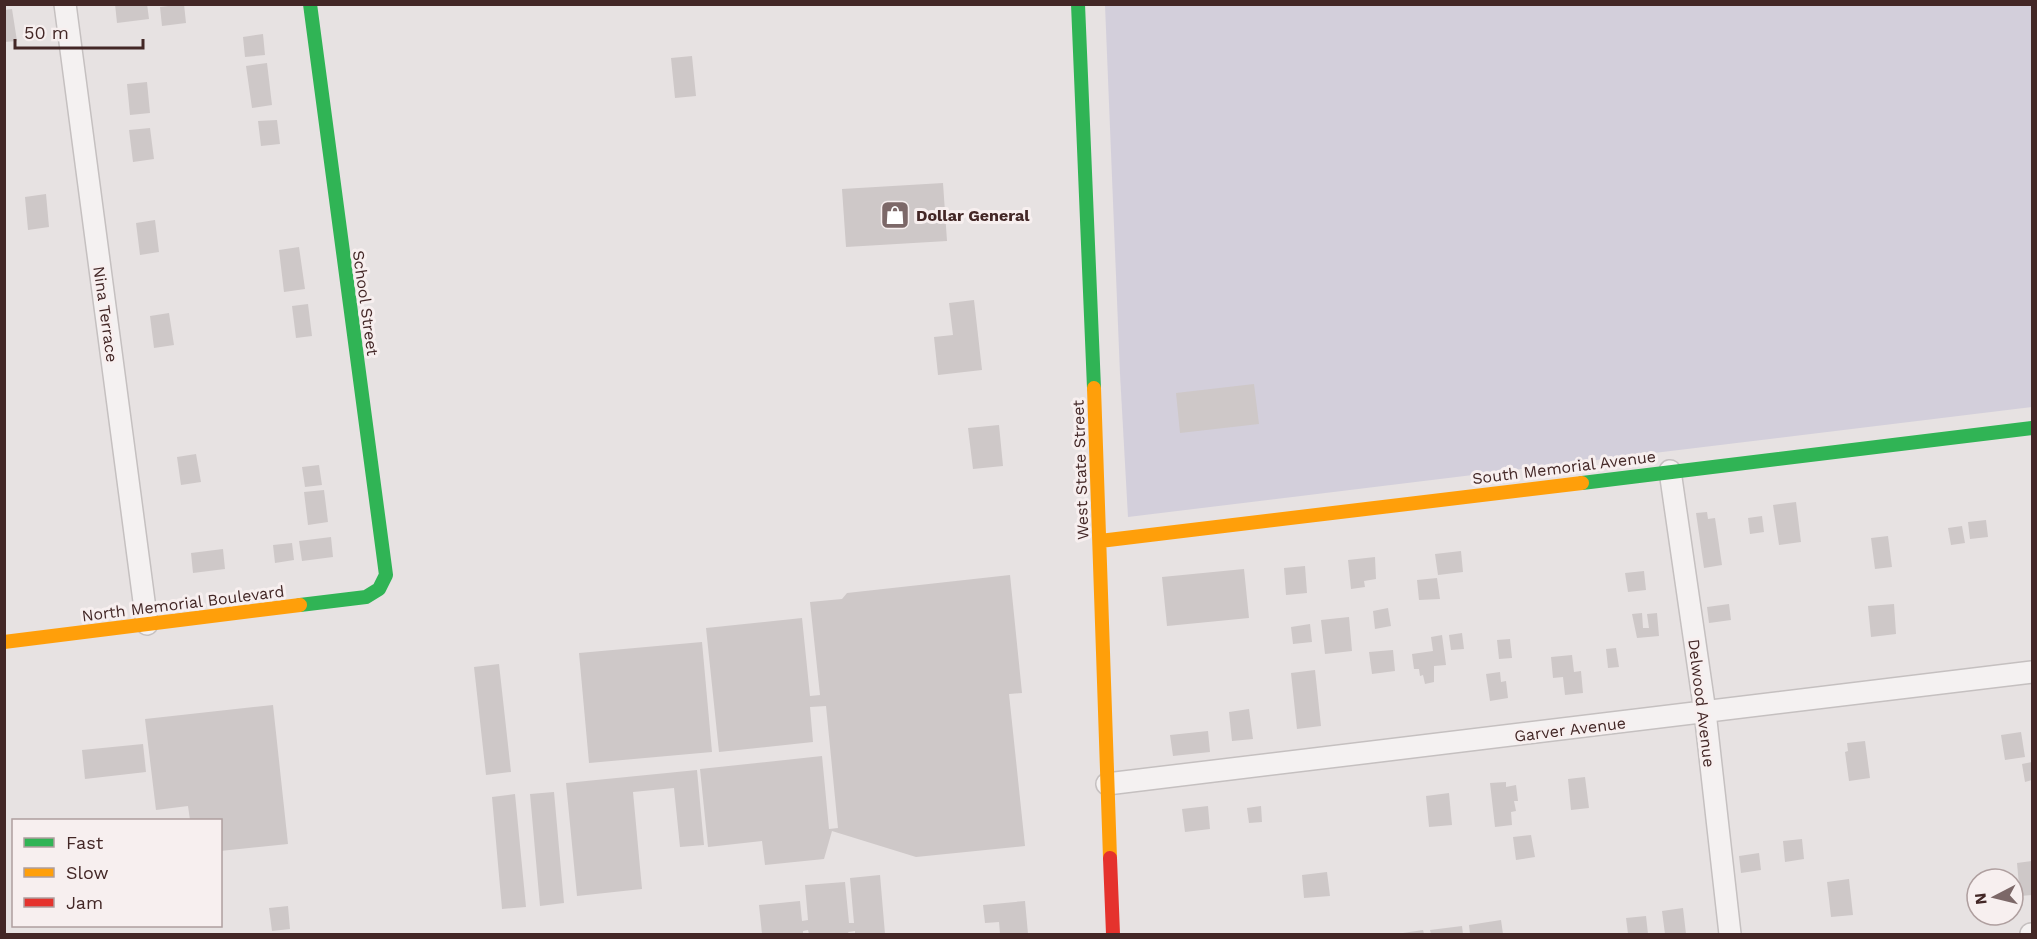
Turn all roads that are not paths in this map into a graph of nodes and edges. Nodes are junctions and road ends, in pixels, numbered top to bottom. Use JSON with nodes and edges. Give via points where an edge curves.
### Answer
{"nodes":[{"id":1,"x":65,"y":4,"type":"edge"},
{"id":2,"x":310,"y":4,"type":"edge"},
{"id":3,"x":1078,"y":4,"type":"edge"},
{"id":4,"x":2032,"y":428,"type":"edge"},
{"id":5,"x":1670,"y":471,"type":"junction"},
{"id":6,"x":1100,"y":541,"type":"junction"},
{"id":7,"x":366,"y":597,"type":"joint"},
{"id":8,"x":147,"y":624,"type":"junction"},
{"id":9,"x":4,"y":642,"type":"edge"},
{"id":10,"x":2032,"y":672,"type":"edge"},
{"id":11,"x":1705,"y":712,"type":"junction"},
{"id":12,"x":1107,"y":784,"type":"junction"},
{"id":13,"x":1113,"y":934,"type":"edge"},
{"id":14,"x":1730,"y":934,"type":"edge"}],
"edges":[{"from":1,"to":8,"type":"street","name":"Nina Terrace"},
{"from":2,"to":7,"type":"street","name":"School Street","via":[[386,575],[379,589]]},
{"from":3,"to":6,"type":"street","name":"West State Street"},
{"from":4,"to":5,"type":"street","name":"South Memorial Avenue"},
{"from":5,"to":6,"type":"street","name":"South Memorial Avenue"},
{"from":5,"to":11,"type":"street","name":"Delwood Avenue"},
{"from":6,"to":12,"type":"street","name":"West State Street"},
{"from":7,"to":8,"type":"street","name":"North Memorial Boulevard"},
{"from":8,"to":9,"type":"street","name":"North Memorial Boulevard"},
{"from":10,"to":11,"type":"street","name":"Garver Avenue"},
{"from":11,"to":12,"type":"street","name":"Garver Avenue"},
{"from":11,"to":14,"type":"street","name":"Delwood Avenue"},
{"from":12,"to":13,"type":"street","name":"West State Street"}]}
